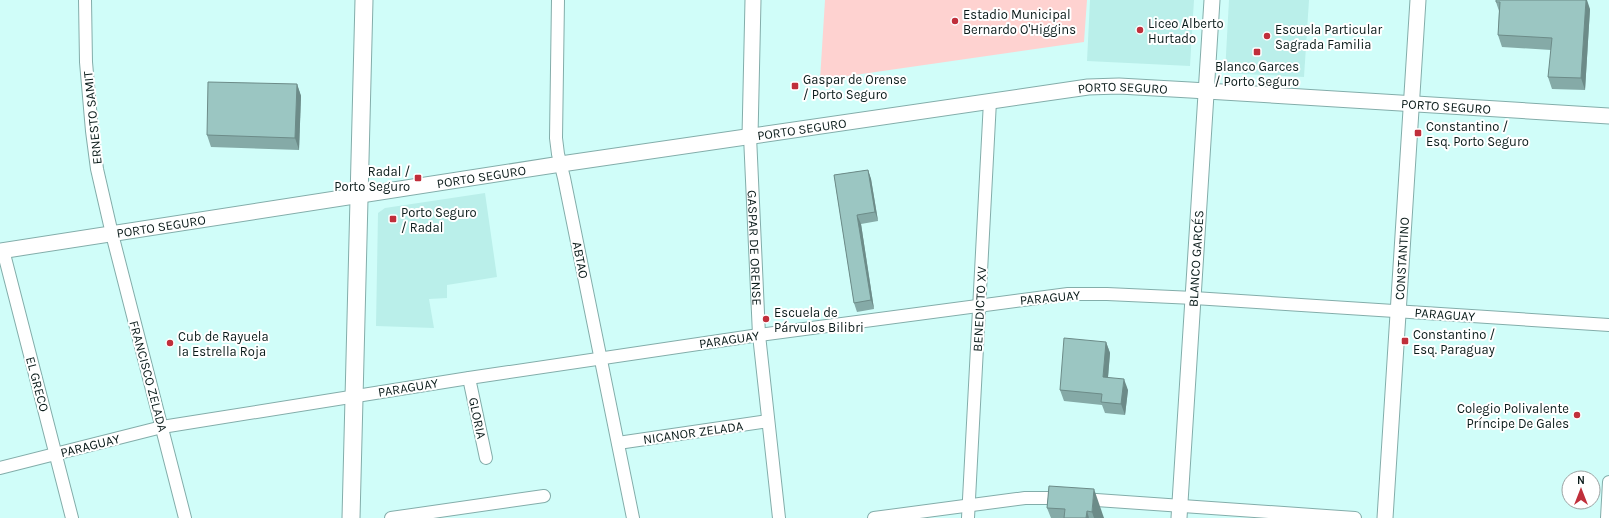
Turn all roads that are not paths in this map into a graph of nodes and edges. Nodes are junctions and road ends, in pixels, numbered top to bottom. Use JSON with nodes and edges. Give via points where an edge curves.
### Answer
{"nodes":[{"id":1,"x":84,"y":0,"type":"edge"},
{"id":2,"x":364,"y":0,"type":"edge"},
{"id":3,"x":558,"y":0,"type":"edge"},
{"id":4,"x":753,"y":0,"type":"edge"},
{"id":5,"x":1212,"y":0,"type":"edge"},
{"id":6,"x":1418,"y":0,"type":"edge"},
{"id":7,"x":1207,"y":91,"type":"junction"},
{"id":8,"x":990,"y":101,"type":"junction"},
{"id":9,"x":1412,"y":104,"type":"junction"},
{"id":10,"x":1609,"y":116,"type":"edge"},
{"id":11,"x":750,"y":136,"type":"junction"},
{"id":12,"x":561,"y":164,"type":"junction"},
{"id":13,"x":359,"y":196,"type":"junction"},
{"id":14,"x":112,"y":234,"type":"junction"},
{"id":15,"x":2,"y":250,"type":"edge"},
{"id":16,"x":1194,"y":298,"type":"junction"},
{"id":17,"x":979,"y":304,"type":"junction"},
{"id":18,"x":1398,"y":311,"type":"junction"},
{"id":19,"x":1609,"y":325,"type":"edge"},
{"id":20,"x":759,"y":335,"type":"junction"},
{"id":21,"x":601,"y":358,"type":"junction"},
{"id":22,"x":469,"y":378,"type":"junction"},
{"id":23,"x":353,"y":396,"type":"junction"},
{"id":24,"x":768,"y":421,"type":"junction"},
{"id":25,"x":162,"y":426,"type":"junction"},
{"id":26,"x":618,"y":443,"type":"junction"},
{"id":27,"x":56,"y":454,"type":"junction"},
{"id":28,"x":486,"y":458,"type":"dead end"},
{"id":29,"x":0,"y":468,"type":"edge"},
{"id":30,"x":1609,"y":482,"type":"edge"},
{"id":31,"x":544,"y":496,"type":"dead end"},
{"id":32,"x":968,"y":506,"type":"junction"},
{"id":33,"x":1180,"y":512,"type":"edge"},
{"id":34,"x":72,"y":518,"type":"edge"},
{"id":35,"x":185,"y":518,"type":"edge"},
{"id":36,"x":350,"y":518,"type":"edge"},
{"id":37,"x":391,"y":518,"type":"edge"},
{"id":38,"x":633,"y":518,"type":"edge"},
{"id":39,"x":779,"y":518,"type":"edge"},
{"id":40,"x":874,"y":518,"type":"edge"},
{"id":41,"x":968,"y":518,"type":"edge"},
{"id":42,"x":1356,"y":518,"type":"edge"},
{"id":43,"x":1385,"y":518,"type":"edge"},
{"id":44,"x":1607,"y":518,"type":"edge"}],
"edges":[{"from":1,"to":14,"type":"street","name":"ERNESTO SAMIT","via":[[92,131],[97,170]]},
{"from":2,"to":13,"type":"main road"},
{"from":3,"to":12,"type":"street","name":"ABTAO","via":[[555,131]]},
{"from":4,"to":11,"type":"street","name":"GASPAR DE ORENSE"},
{"from":5,"to":7,"type":"street","name":"BLANCO GARCÉS"},
{"from":6,"to":9,"type":"street","name":"CONSTANTINO"},
{"from":7,"to":8,"type":"street","name":"PORTO SEGURO","via":[[1098,86]]},
{"from":7,"to":9,"type":"street","name":"PORTO SEGURO"},
{"from":7,"to":16,"type":"street","name":"BLANCO GARCÉS"},
{"from":8,"to":11,"type":"street","name":"PORTO SEGURO"},
{"from":8,"to":17,"type":"street","name":"BENEDICTO XV"},
{"from":9,"to":10,"type":"street","name":"PORTO SEGURO"},
{"from":9,"to":18,"type":"street","name":"CONSTANTINO"},
{"from":11,"to":12,"type":"street","name":"PORTO SEGURO"},
{"from":11,"to":20,"type":"street","name":"GASPAR DE ORENSE"},
{"from":12,"to":13,"type":"street","name":"PORTO SEGURO"},
{"from":12,"to":21,"type":"street","name":"ABTAO"},
{"from":13,"to":14,"type":"street","name":"PORTO SEGURO"},
{"from":13,"to":23,"type":"main road"},
{"from":14,"to":15,"type":"street","name":"PORTO SEGURO"},
{"from":14,"to":25,"type":"street","name":"FRANCISCO ZELADA"},
{"from":15,"to":27,"type":"street","name":"EL GRECO"},
{"from":16,"to":17,"type":"street","name":"PARAGUAY","via":[[1088,293]]},
{"from":16,"to":18,"type":"street","name":"PARAGUAY"},
{"from":16,"to":33,"type":"street","name":"BLANCO GARCÉS"},
{"from":17,"to":20,"type":"street","name":"PARAGUAY"},
{"from":17,"to":32,"type":"street","name":"BENEDICTO XV"},
{"from":18,"to":19,"type":"street","name":"PARAGUAY"},
{"from":18,"to":43,"type":"street","name":"CONSTANTINO"},
{"from":20,"to":21,"type":"street","name":"PARAGUAY"},
{"from":20,"to":24,"type":"street","name":"GASPAR DE ORENSE"},
{"from":21,"to":22,"type":"street","name":"PARAGUAY"},
{"from":21,"to":26,"type":"street","name":"ABTAO"},
{"from":22,"to":23,"type":"street","name":"PARAGUAY"},
{"from":22,"to":28,"type":"street","name":"GLORIA"},
{"from":23,"to":25,"type":"street","name":"PARAGUAY"},
{"from":23,"to":36,"type":"main road"},
{"from":24,"to":26,"type":"street","name":"NICANOR ZELADA"},
{"from":24,"to":39,"type":"street","name":"GASPAR DE ORENSE"},
{"from":25,"to":27,"type":"street","name":"PARAGUAY"},
{"from":25,"to":35,"type":"street","name":"FRANCISCO ZELADA"},
{"from":26,"to":38,"type":"street","name":"ABTAO"},
{"from":27,"to":29,"type":"street","name":"PARAGUAY"},
{"from":27,"to":34,"type":"street","name":"EL GRECO"},
{"from":30,"to":44,"type":"street"},
{"from":31,"to":37,"type":"street"},
{"from":32,"to":33,"type":"street","via":[[1047,497]]},
{"from":32,"to":40,"type":"street"},
{"from":32,"to":41,"type":"street","name":"BENEDICTO XV"},
{"from":33,"to":42,"type":"street"}]}
